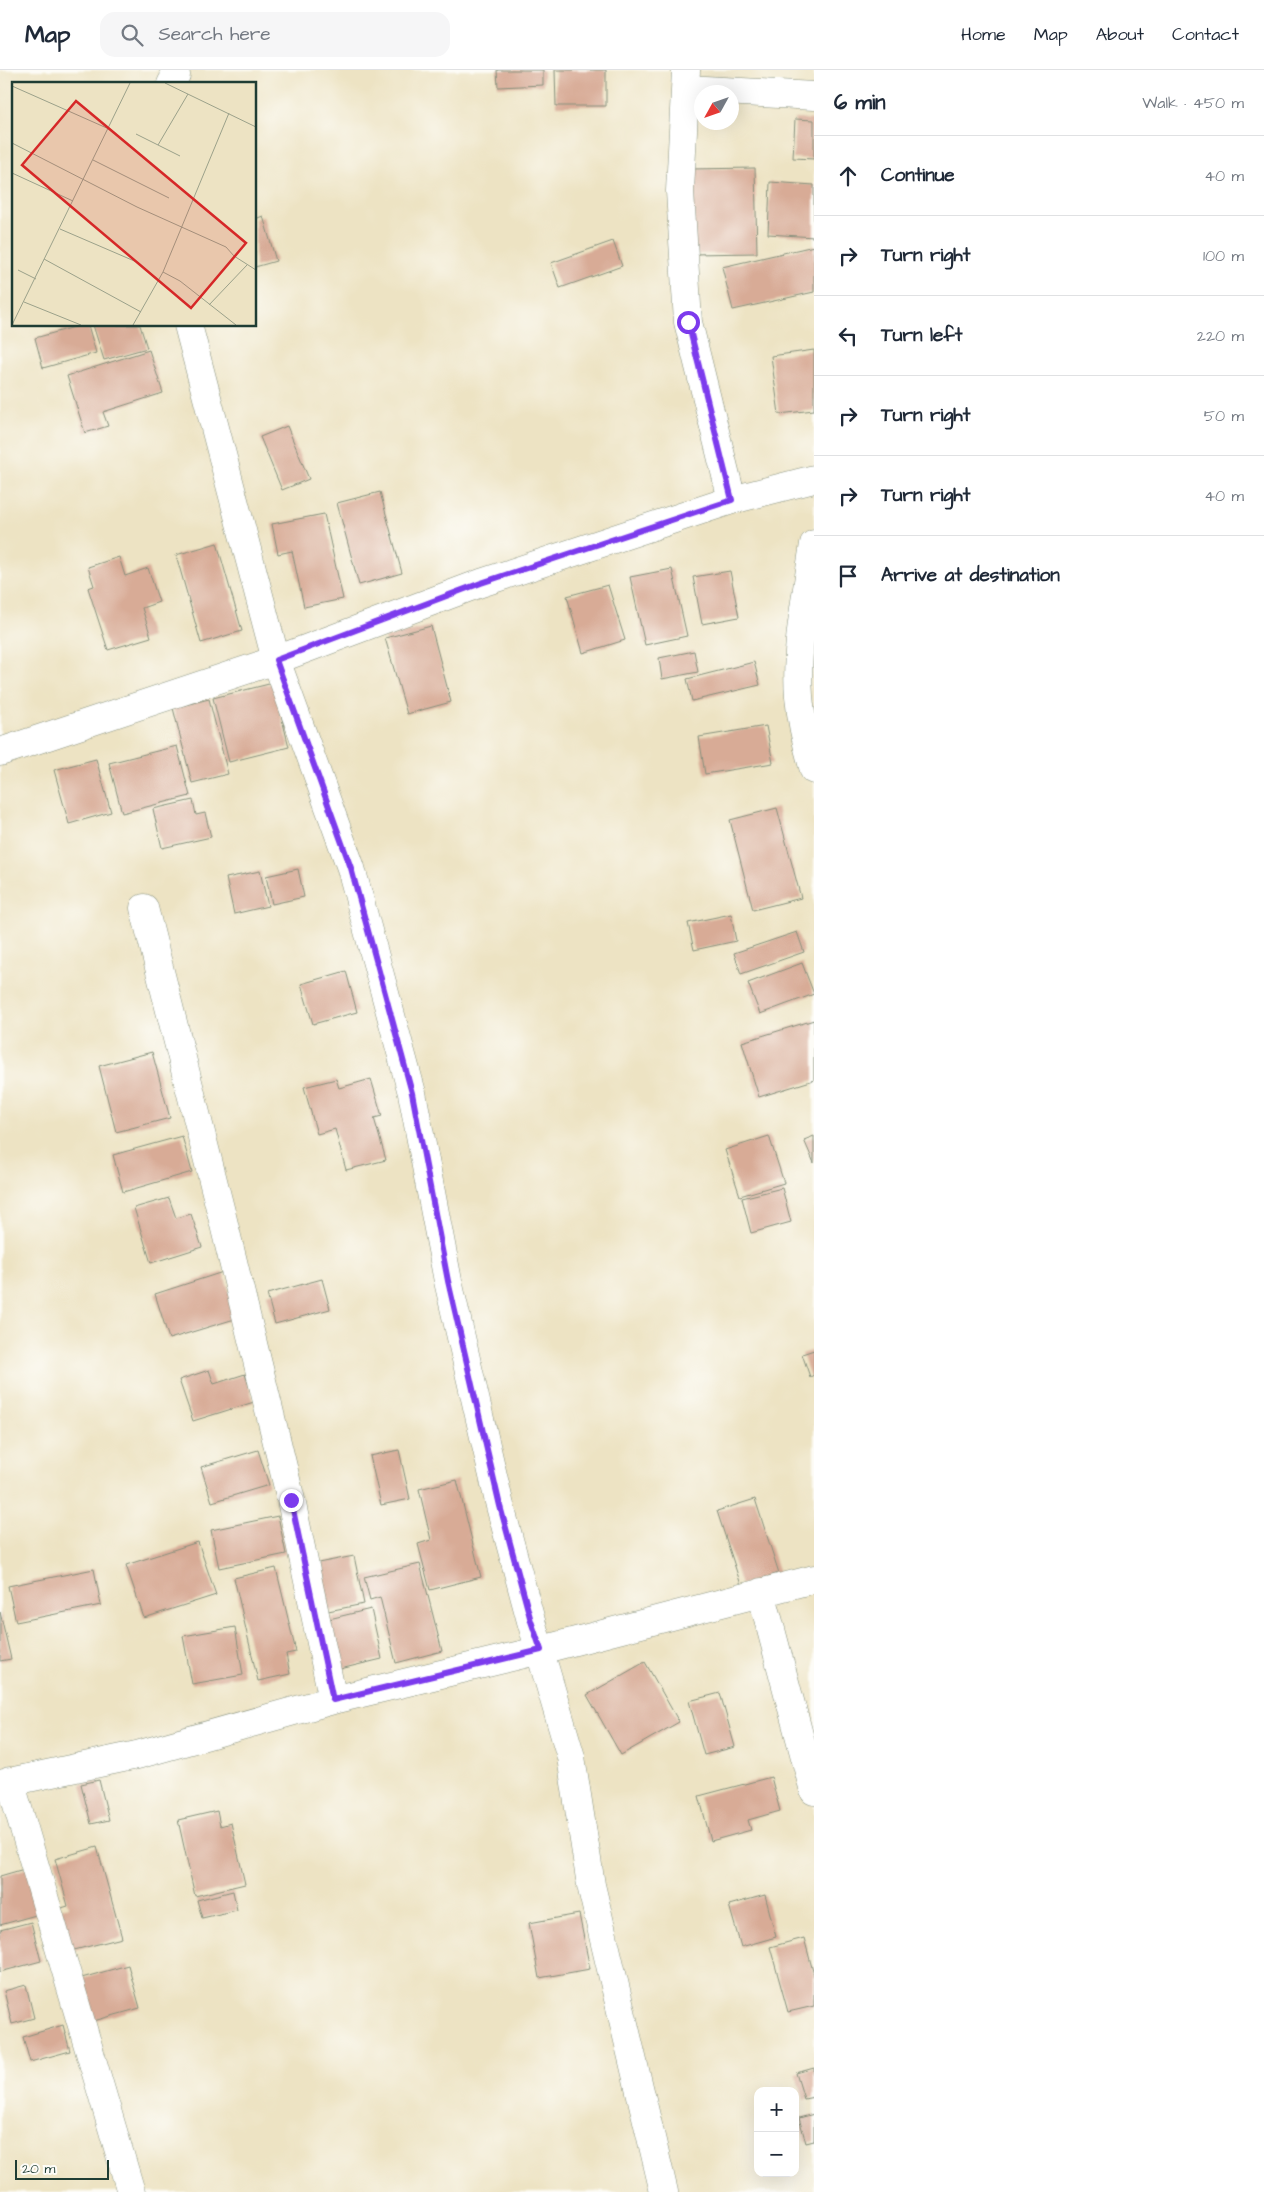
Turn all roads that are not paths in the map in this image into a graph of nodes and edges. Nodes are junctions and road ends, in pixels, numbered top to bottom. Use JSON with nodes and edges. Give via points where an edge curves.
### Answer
{"nodes":[{"id":1,"x":174,"y":70,"type":"edge"},
{"id":2,"x":686,"y":80,"type":"edge"},
{"id":3,"x":172,"y":82,"type":"edge"},
{"id":4,"x":814,"y":96,"type":"edge"},
{"id":5,"x":188,"y":326,"type":"edge"},
{"id":6,"x":814,"y":479,"type":"edge"},
{"id":7,"x":732,"y":500,"type":"junction"},
{"id":8,"x":814,"y":544,"type":"edge"},
{"id":9,"x":276,"y":660,"type":"junction"},
{"id":10,"x":0,"y":752,"type":"edge"},
{"id":11,"x":814,"y":770,"type":"edge"},
{"id":12,"x":144,"y":908,"type":"dead end"},
{"id":13,"x":814,"y":1579,"type":"edge"},
{"id":14,"x":761,"y":1592,"type":"junction"},
{"id":15,"x":541,"y":1650,"type":"junction"},
{"id":16,"x":333,"y":1700,"type":"junction"},
{"id":17,"x":5,"y":1783,"type":"edge"},
{"id":18,"x":814,"y":1791,"type":"edge"},
{"id":19,"x":131,"y":2192,"type":"edge"},
{"id":20,"x":664,"y":2192,"type":"edge"}],
"edges":[{"from":1,"to":3,"type":"street","via":[[176,74]]},
{"from":2,"to":4,"type":"street"},
{"from":2,"to":7,"type":"street","via":[[680,191],[688,322]]},
{"from":5,"to":9,"type":"street"},
{"from":6,"to":7,"type":"street"},
{"from":7,"to":9,"type":"street","via":[[481,583]]},
{"from":8,"to":11,"type":"street","via":[[798,662],[804,730]]},
{"from":9,"to":10,"type":"street"},
{"from":9,"to":15,"type":"street","via":[[351,868],[412,1093],[448,1281],[498,1497]]},
{"from":12,"to":16,"type":"street","via":[[288,1491]]},
{"from":13,"to":14,"type":"street"},
{"from":14,"to":15,"type":"street"},
{"from":14,"to":18,"type":"street"},
{"from":15,"to":16,"type":"street"},
{"from":15,"to":20,"type":"street","via":[[571,1756],[591,1885]]},
{"from":16,"to":17,"type":"street","via":[[137,1755]]},
{"from":17,"to":19,"type":"street"}]}
